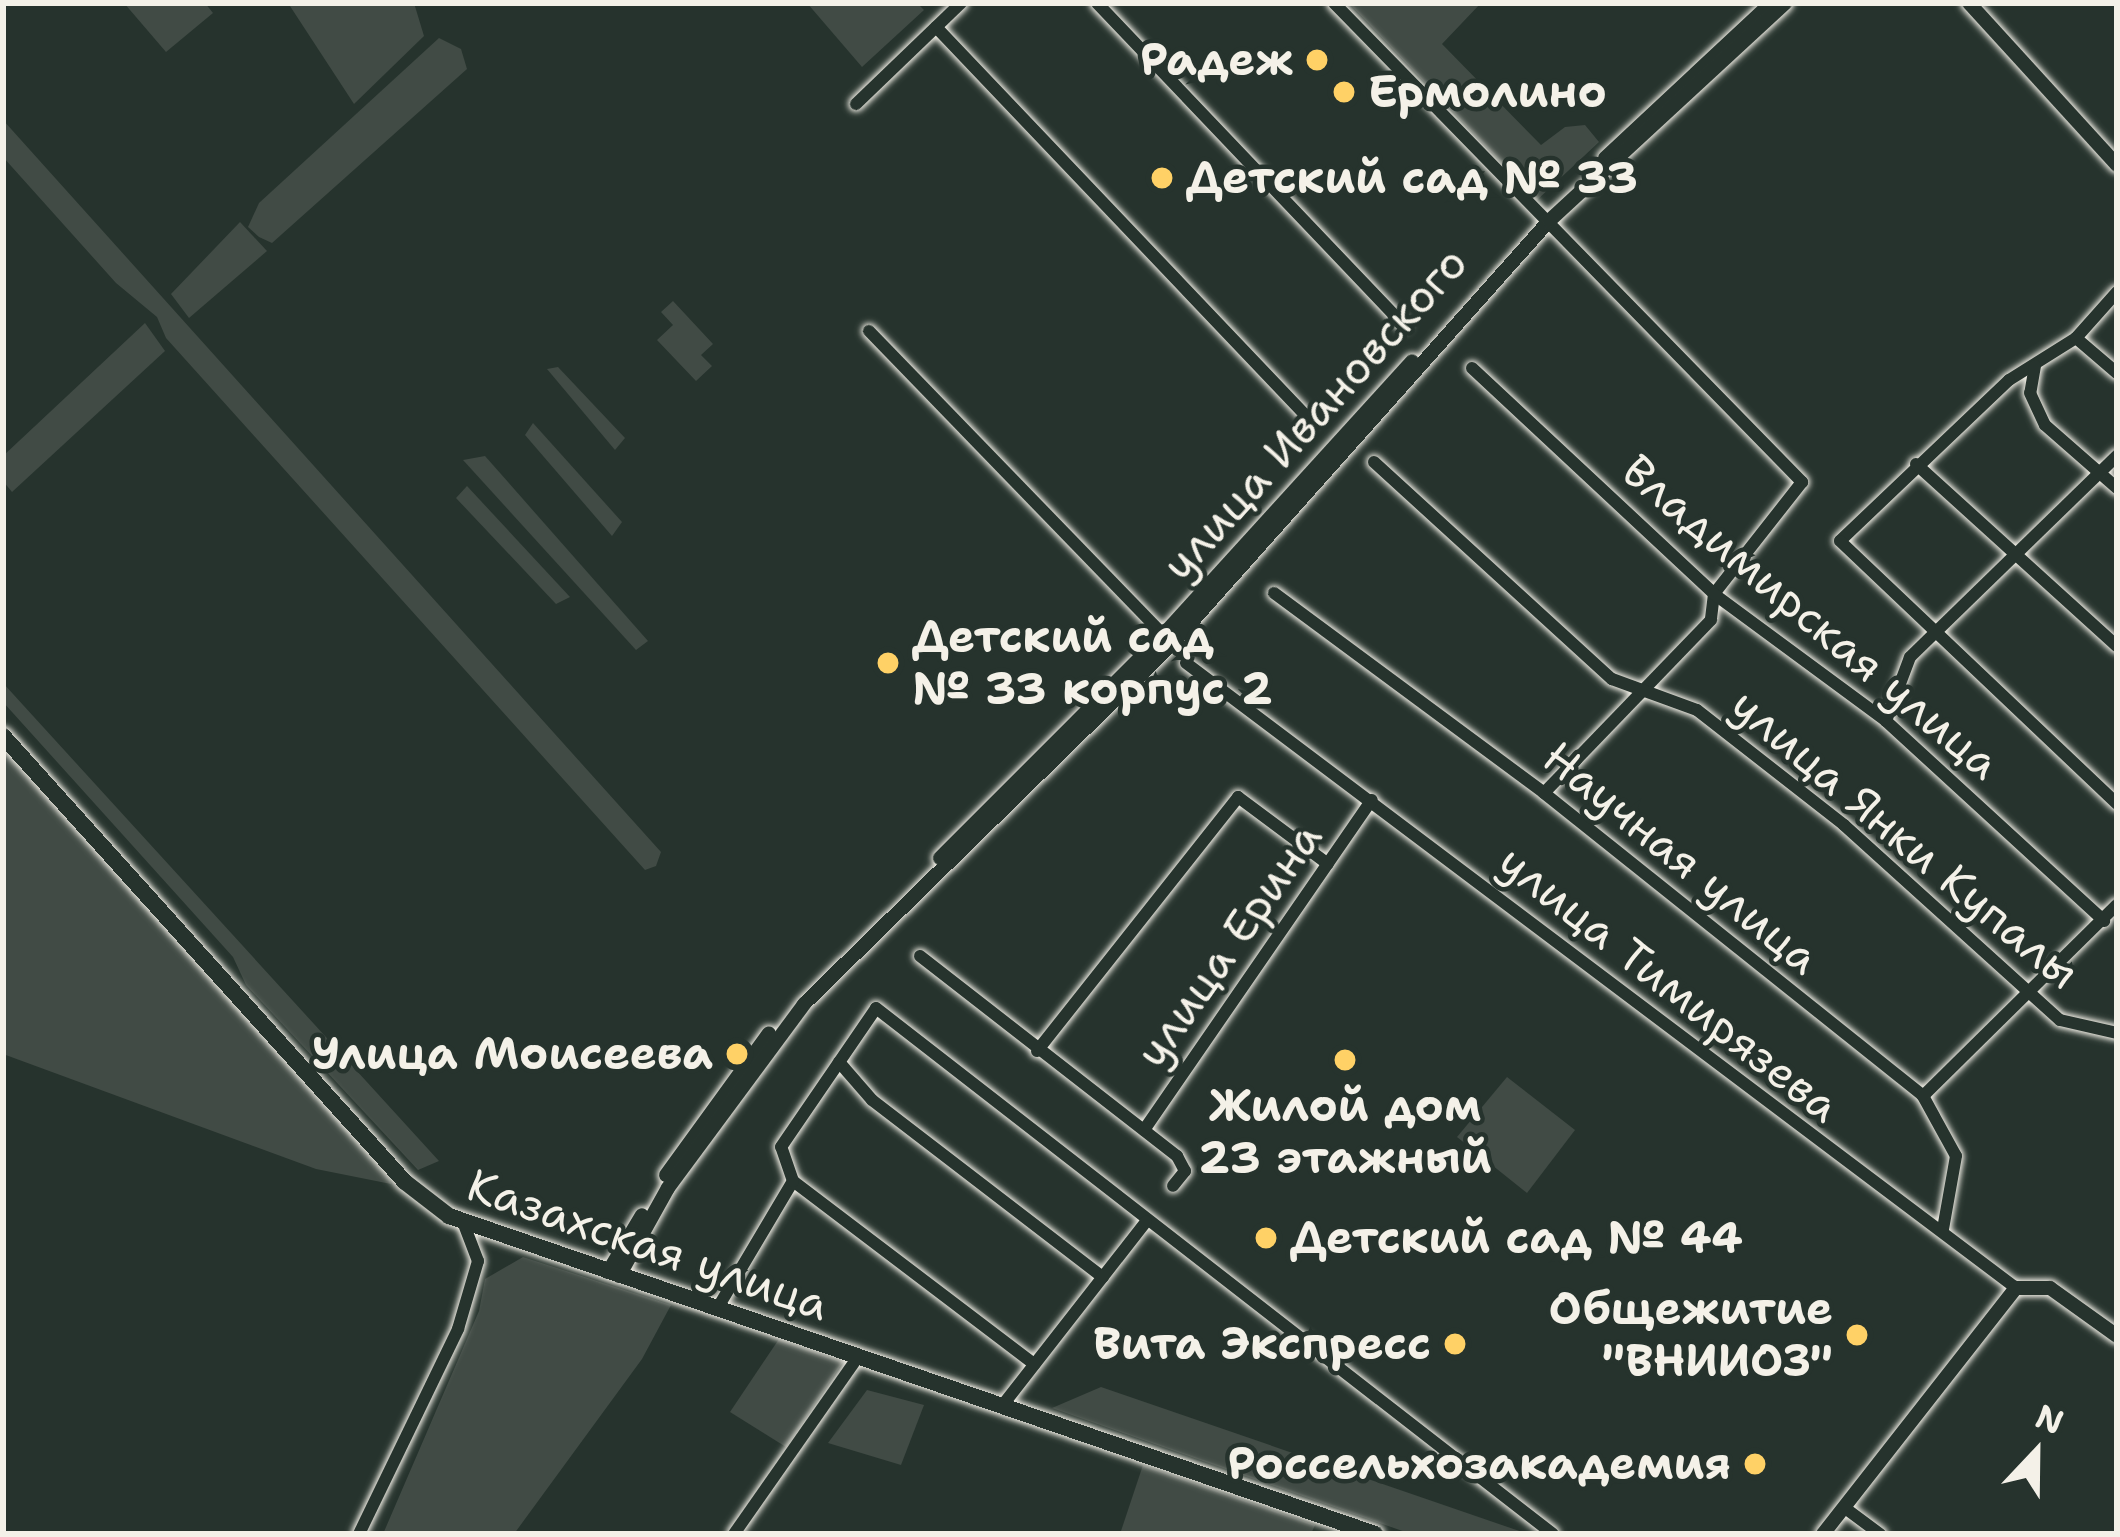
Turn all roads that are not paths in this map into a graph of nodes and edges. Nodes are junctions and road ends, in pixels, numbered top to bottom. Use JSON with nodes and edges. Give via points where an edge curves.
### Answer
{"nodes":[{"id":1,"x":961,"y":3,"type":"edge"},
{"id":2,"x":1097,"y":3,"type":"edge"},
{"id":3,"x":1334,"y":3,"type":"edge"},
{"id":4,"x":1771,"y":3,"type":"edge"},
{"id":5,"x":1785,"y":3,"type":"edge"},
{"id":6,"x":1969,"y":3,"type":"edge"},
{"id":7,"x":936,"y":27,"type":"junction"},
{"id":8,"x":856,"y":104,"type":"dead end"},
{"id":9,"x":2117,"y":166,"type":"edge"},
{"id":10,"x":1547,"y":218,"type":"junction"},
{"id":11,"x":2117,"y":292,"type":"edge"},
{"id":12,"x":1404,"y":325,"type":"dead end"},
{"id":13,"x":869,"y":331,"type":"dead end"},
{"id":14,"x":2076,"y":338,"type":"junction"},
{"id":15,"x":2035,"y":367,"type":"junction"},
{"id":16,"x":1472,"y":368,"type":"dead end"},
{"id":17,"x":2117,"y":373,"type":"edge"},
{"id":18,"x":1310,"y":420,"type":"dead end"},
{"id":19,"x":2117,"y":456,"type":"edge"},
{"id":20,"x":1374,"y":462,"type":"dead end"},
{"id":21,"x":1916,"y":464,"type":"junction"},
{"id":22,"x":2101,"y":473,"type":"junction"},
{"id":23,"x":2117,"y":488,"type":"edge"},
{"id":24,"x":2016,"y":553,"type":"junction"},
{"id":25,"x":1274,"y":593,"type":"dead end"},
{"id":26,"x":1714,"y":594,"type":"junction"},
{"id":27,"x":1933,"y":632,"type":"junction"},
{"id":28,"x":1167,"y":639,"type":"junction"},
{"id":29,"x":2117,"y":646,"type":"edge"},
{"id":30,"x":1186,"y":663,"type":"dead end"},
{"id":31,"x":1645,"y":692,"type":"junction"},
{"id":32,"x":1886,"y":721,"type":"junction"},
{"id":33,"x":3,"y":736,"type":"edge"},
{"id":34,"x":1544,"y":793,"type":"junction"},
{"id":35,"x":1372,"y":800,"type":"junction"},
{"id":36,"x":2117,"y":804,"type":"edge"},
{"id":37,"x":1328,"y":864,"type":"junction"},
{"id":38,"x":2117,"y":905,"type":"edge"},
{"id":39,"x":2104,"y":921,"type":"junction"},
{"id":40,"x":920,"y":956,"type":"dead end"},
{"id":41,"x":2024,"y":991,"type":"junction"},
{"id":42,"x":2117,"y":1033,"type":"edge"},
{"id":43,"x":1037,"y":1051,"type":"junction"},
{"id":44,"x":839,"y":1062,"type":"junction"},
{"id":45,"x":1922,"y":1096,"type":"junction"},
{"id":46,"x":1144,"y":1130,"type":"junction"},
{"id":47,"x":793,"y":1181,"type":"junction"},
{"id":48,"x":1173,"y":1186,"type":"dead end"},
{"id":49,"x":1146,"y":1222,"type":"junction"},
{"id":50,"x":464,"y":1224,"type":"junction"},
{"id":51,"x":1943,"y":1229,"type":"junction"},
{"id":52,"x":614,"y":1274,"type":"junction"},
{"id":53,"x":1102,"y":1277,"type":"junction"},
{"id":54,"x":2016,"y":1288,"type":"junction"},
{"id":55,"x":717,"y":1309,"type":"junction"},
{"id":56,"x":2117,"y":1336,"type":"edge"},
{"id":57,"x":858,"y":1357,"type":"junction"},
{"id":58,"x":1034,"y":1364,"type":"junction"},
{"id":59,"x":1003,"y":1406,"type":"junction"},
{"id":60,"x":1845,"y":1508,"type":"junction"},
{"id":61,"x":359,"y":1534,"type":"edge"},
{"id":62,"x":734,"y":1534,"type":"edge"},
{"id":63,"x":1375,"y":1534,"type":"edge"},
{"id":64,"x":1553,"y":1534,"type":"edge"},
{"id":65,"x":1822,"y":1534,"type":"edge"},
{"id":66,"x":1880,"y":1534,"type":"edge"}],
"edges":[{"from":1,"to":7,"type":"street"},
{"from":2,"to":12,"type":"street"},
{"from":3,"to":10,"type":"street"},
{"from":4,"to":10,"type":"street","name":"улица Ивановского"},
{"from":5,"to":10,"type":"street","name":"улица Ивановского"},
{"from":6,"to":9,"type":"street"},
{"from":7,"to":8,"type":"street"},
{"from":7,"to":18,"type":"street"},
{"from":10,"to":26,"type":"street","via":[[1802,482]]},
{"from":10,"to":28,"type":"street","name":"улица Ивановского"},
{"from":11,"to":14,"type":"street"},
{"from":13,"to":28,"type":"street"},
{"from":14,"to":15,"type":"street"},
{"from":14,"to":17,"type":"street"},
{"from":15,"to":21,"type":"street","via":[[2009,380]]},
{"from":15,"to":22,"type":"street","via":[[2035,410]]},
{"from":16,"to":26,"type":"street","name":"Владимирская улица"},
{"from":19,"to":22,"type":"street"},
{"from":20,"to":31,"type":"street","name":"улица Янки Купалы","via":[[1612,679]]},
{"from":21,"to":24,"type":"street"},
{"from":21,"to":27,"type":"street","via":[[1840,542]]},
{"from":22,"to":23,"type":"street"},
{"from":22,"to":24,"type":"street"},
{"from":24,"to":27,"type":"street"},
{"from":24,"to":29,"type":"street"},
{"from":25,"to":34,"type":"street","name":"Научная улица"},
{"from":26,"to":31,"type":"street","via":[[1711,620]]},
{"from":26,"to":32,"type":"street","name":"Владимирская улица"},
{"from":27,"to":32,"type":"street","via":[[1910,656]]},
{"from":27,"to":36,"type":"street"},
{"from":28,"to":52,"type":"street","name":"улица Ивановского","via":[[804,1004]]},
{"from":30,"to":35,"type":"street","name":"улица Тимирязева"},
{"from":31,"to":34,"type":"street"},
{"from":31,"to":41,"type":"street","name":"улица Янки Купалы","via":[[1697,710],[1844,825]]},
{"from":32,"to":39,"type":"street","name":"Владимирская улица"},
{"from":33,"to":50,"type":"main road","name":"Казахская улица","via":[[405,1182]]},
{"from":34,"to":45,"type":"street","name":"Научная улица"},
{"from":35,"to":37,"type":"street","name":"улица Ерина"},
{"from":35,"to":51,"type":"street","name":"улица Тимирязева","via":[[1850,1168]]},
{"from":37,"to":43,"type":"street","via":[[1238,797]]},
{"from":37,"to":46,"type":"street","name":"улица Ерина"},
{"from":38,"to":39,"type":"street"},
{"from":39,"to":41,"type":"street"},
{"from":40,"to":43,"type":"street"},
{"from":41,"to":42,"type":"street","name":"улица Янки Купалы","via":[[2060,1019]]},
{"from":41,"to":45,"type":"street"},
{"from":43,"to":46,"type":"street"},
{"from":44,"to":47,"type":"street","via":[[781,1148]]},
{"from":44,"to":49,"type":"street","via":[[876,1007]]},
{"from":44,"to":53,"type":"street","via":[[872,1100]]},
{"from":45,"to":51,"type":"street","name":"Научная улица","via":[[1957,1156]]},
{"from":46,"to":48,"type":"street","via":[[1183,1162]]},
{"from":47,"to":55,"type":"street"},
{"from":47,"to":58,"type":"street"},
{"from":49,"to":53,"type":"street"},
{"from":49,"to":64,"type":"street"},
{"from":50,"to":52,"type":"main road","name":"Казахская улица"},
{"from":50,"to":61,"type":"street","via":[[478,1262],[458,1329]]},
{"from":51,"to":54,"type":"street","name":"улица Тимирязева"},
{"from":52,"to":55,"type":"main road","name":"Казахская улица"},
{"from":53,"to":58,"type":"street"},
{"from":54,"to":56,"type":"street","name":"улица Тимирязева","via":[[2050,1288]]},
{"from":54,"to":60,"type":"street"},
{"from":55,"to":57,"type":"main road","name":"Казахская улица"},
{"from":57,"to":59,"type":"main road","name":"Казахская улица"},
{"from":57,"to":62,"type":"street"},
{"from":58,"to":59,"type":"street"},
{"from":59,"to":63,"type":"main road","name":"Казахская улица"},
{"from":60,"to":65,"type":"street"},
{"from":60,"to":66,"type":"street"}]}
